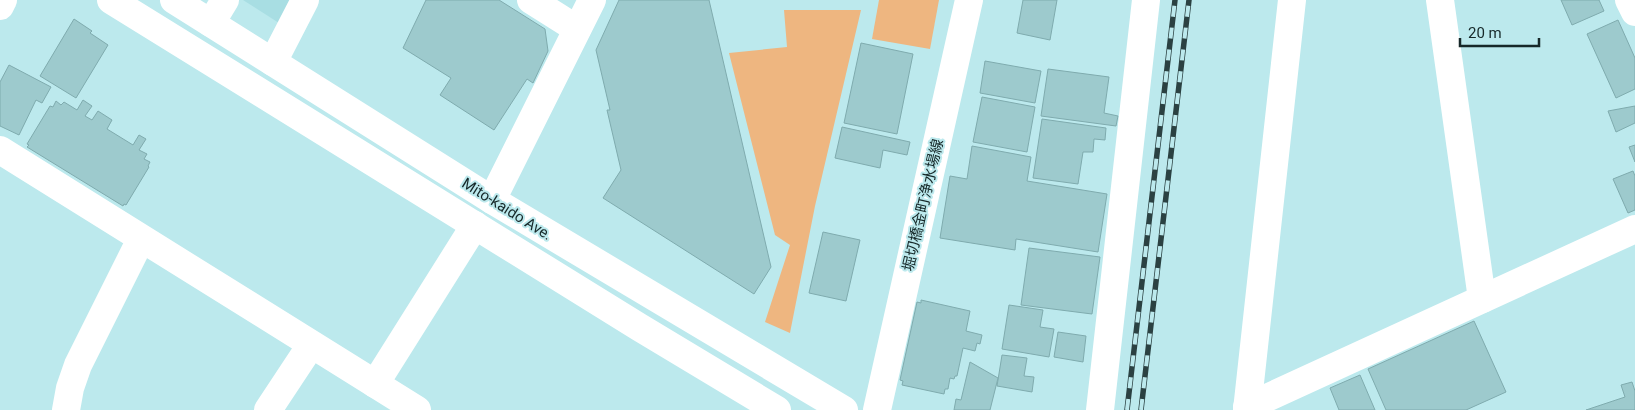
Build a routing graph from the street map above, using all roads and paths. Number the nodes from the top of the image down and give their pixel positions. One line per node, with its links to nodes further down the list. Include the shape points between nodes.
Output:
1 (3, 0): 13 (main road)
2 (111, 0): 20 (main road, Mito-kaido Ave.)
3 (174, 0): 15 (main road, Mito-kaido Ave.)
4 (225, 0): 15 (main road)
5 (304, 0): 17 (main road)
6 (531, 0): 16 (main road)
7 (592, 0): 16 (main road)
8 (969, 0): 32 (main road, 堀切橋金町浄水場線)
9 (1146, 0): 33 (main road)
10 (1292, 0): 26 (main road)
11 (1440, 0): 23 (main road)
12 (1629, 0): 14 (main road)
13 (0, 6)
14 (1635, 12)
15 (211, 23): 17 (main road, Mito-kaido Ave.)
16 (577, 29): 19 (main road)
17 (273, 62): 19 (main road, Mito-kaido Ave.)
18 (0, 150): 22 (main road)
19 (492, 200): 31 (main road, Mito-kaido Ave.)
20 (475, 225): 25 (main road); 30 (main road, Mito-kaido Ave.)
21 (1635, 229): 23 (main road)
22 (141, 239): 24 (main road); 27 (main road, via 78,365)
23 (1482, 299): 26 (main road)
24 (311, 345): 25 (main road); 28 (main road)
25 (375, 384): 29 (main road)
26 (1247, 409)
27 (66, 410)
28 (268, 410)
29 (417, 410)
30 (777, 410)
31 (844, 410)
32 (877, 410)
33 (1100, 410)

